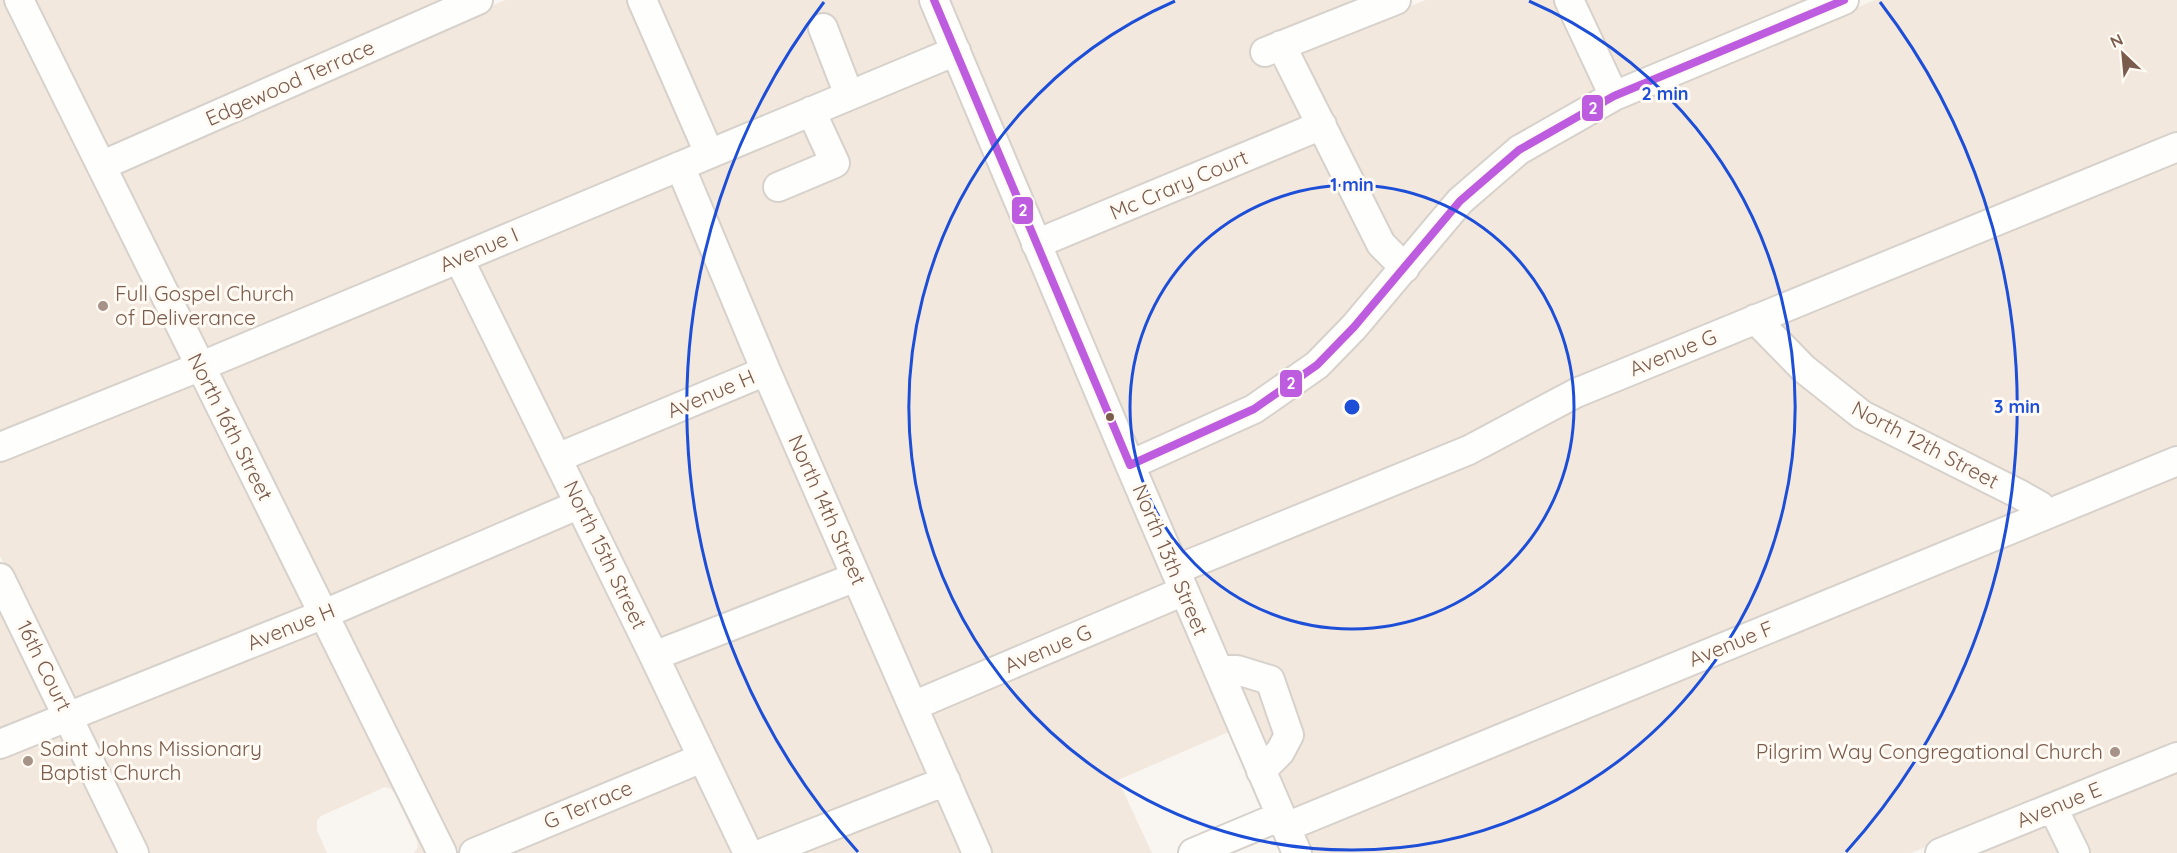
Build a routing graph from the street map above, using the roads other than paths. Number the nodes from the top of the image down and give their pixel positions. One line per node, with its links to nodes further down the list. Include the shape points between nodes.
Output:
1 (19, 0): 16 (street, North 16th Street)
2 (478, 0): 16 (street, Edgewood Terrace)
3 (642, 0): 15 (street)
4 (934, 0): 9 (street, North 13th Street)
5 (1396, 0): 13 (street, via 1273,48)
6 (1569, 0): 11 (street)
7 (1844, 0): 11 (street)
8 (823, 28): 10 (street)
9 (956, 51): 10 (street, Avenue I); 19 (street, North 13th Street)
10 (849, 95): 12 (street, Avenue I)
11 (1614, 96): 21 (street, via 1519,150 1460,201)
12 (811, 111): 15 (street, Avenue I); 18 (street, via 835,163)
13 (1322, 125): 19 (street, Mc Crary Court); 21 (street, via 1381,244)
14 (2177, 147): 22 (street, Avenue G)
15 (709, 153): 17 (street, Avenue I)
16 (103, 165): 23 (street, North 16th Street)
17 (680, 166): 20 (street, Avenue I); 24 (street, North 14th Street)
18 (778, 187)
19 (1036, 244): 28 (street, North 13th Street)
20 (459, 259): 23 (street, Avenue I); 26 (street, North 15th Street)
21 (1405, 268): 28 (street, via 1317,365 1254,409)
22 (1755, 319): 30 (street, North 12th Street, via 1804,369 1862,415 2040,506); 33 (street, Avenue G, via 1576,393 1468,450)
23 (199, 367): 25 (street, Avenue I); 34 (street, North 16th Street)
24 (766, 371): 26 (street, Avenue H); 31 (street, North 14th Street)
25 (0, 447)
26 (557, 458): 29 (street, North 15th Street)
27 (2177, 461): 30 (street, Avenue F)
28 (1130, 465): 33 (street, North 13th Street)
29 (580, 504): 34 (street, Avenue H); 35 (street, North 15th Street)
30 (2048, 514): 45 (street, Avenue F)
31 (856, 577): 35 (street); 37 (street, North 14th Street)
32 (0, 578): 38 (street, 16th Court)
33 (1179, 581): 36 (street, North 13th Street); 37 (street, Avenue G)
34 (324, 614): 38 (street, Avenue H); 47 (street, North 16th Street)
35 (654, 656): 41 (street, North 15th Street)
36 (1218, 670): 42 (street, North 13th Street); 42 (street, via 1237,670 1270,680 1289,735 1280,752)
37 (913, 706): 43 (street, North 14th Street)
38 (69, 717): 39 (street, Avenue H); 46 (street, 16th Court)
39 (0, 744)
40 (2177, 757): 44 (street, Avenue E)
41 (702, 758): 48 (street, G Terrace); 49 (street, North 15th Street)
42 (1261, 771): 45 (street, North 13th Street)
43 (946, 781): 50 (street); 51 (street, North 14th Street)
44 (2053, 808): 54 (street, Avenue E); 55 (street)
45 (1283, 822): 52 (street, Avenue F); 53 (street, North 13th Street)
46 (134, 853)
47 (442, 853)
48 (474, 853)
49 (748, 853)
50 (763, 853)
51 (977, 853)
52 (1193, 853)
53 (1297, 853)
54 (1940, 853)
55 (2075, 853)

